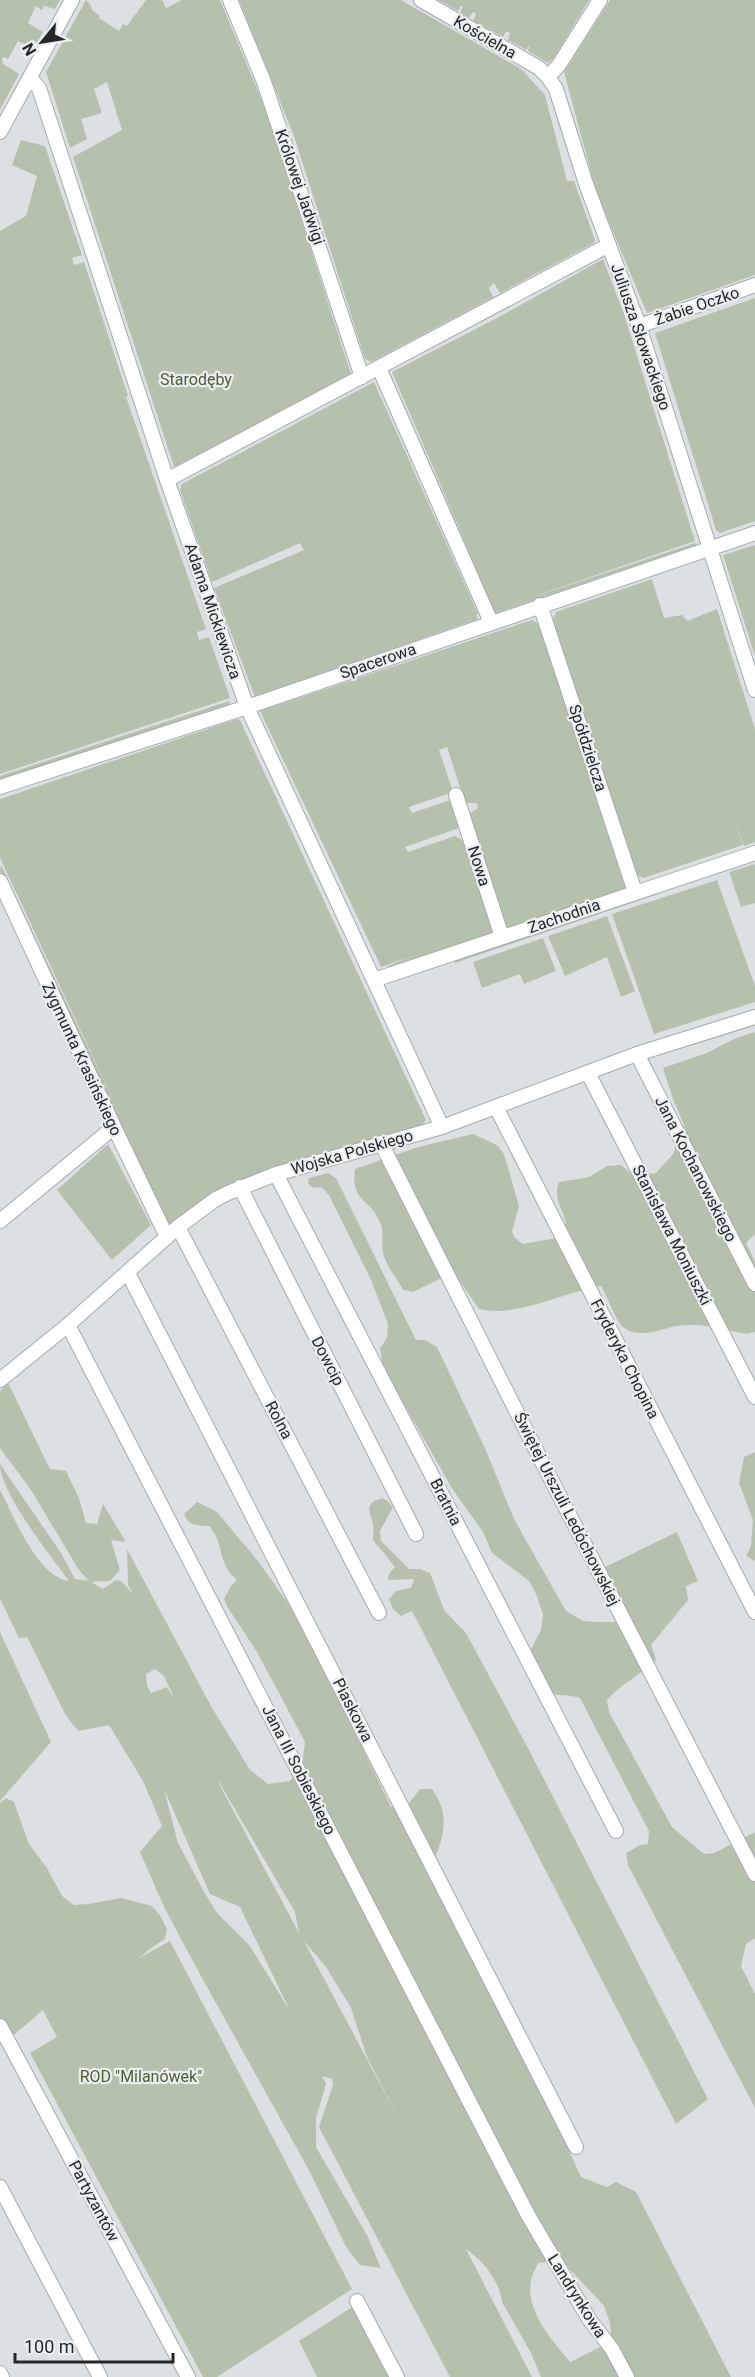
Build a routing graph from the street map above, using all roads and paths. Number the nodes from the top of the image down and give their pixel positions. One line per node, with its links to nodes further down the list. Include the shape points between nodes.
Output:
1 (72, 0): 6 (street)
2 (230, 0): 12 (street, Królowej Jadwigi, via 264,82)
3 (421, 0): 5 (street, Kościelna)
4 (600, 0): 5 (street)
5 (548, 76): 8 (street, Juliusza Słowackiego, via 561,101 585,184)
6 (30, 78): 7 (street); 13 (street, Adama Mickiewicza, via 39,88 50,120)
7 (0, 132)
8 (609, 245): 10 (street, Juliusza Słowackiego); 11 (street)
9 (755, 285): 10 (street, Żabie Oczko)
10 (639, 326): 15 (street, Juliusza Słowackiego)
11 (379, 369): 12 (street); 17 (street)
12 (362, 377): 13 (street)
13 (167, 480): 19 (street, Adama Mickiewicza)
14 (755, 533): 15 (street, Spacerowa)
15 (710, 548): 16 (street, Spacerowa); 18 (street, Juliusza Słowackiego)
16 (540, 605): 17 (street, Spacerowa); 24 (street, Spółdzielcza)
17 (491, 622): 19 (street, Spacerowa)
18 (755, 690)
19 (247, 707): 20 (street, Spacerowa); 26 (street, Adama Mickiewicza)
20 (0, 787)
21 (456, 795): 25 (street, Nowa)
22 (755, 853): 24 (street, Zachodnia)
23 (0, 880): 31 (street, Zygmunta Krasińskiego)
24 (635, 892): 25 (street, Zachodnia)
25 (502, 937): 26 (street, Zachodnia)
26 (374, 980): 32 (street, Adama Mickiewicza)
27 (755, 1017): 28 (street, Wojska Polskiego)
28 (637, 1054): 29 (street, Wojska Polskiego); 40 (street, Jana Kochanowskiego)
29 (588, 1073): 30 (street, Wojska Polskiego); 43 (street, Stanisława Moniuszki)
30 (496, 1107): 32 (street, Wojska Polskiego); 46 (street, Fryderyka Chopina)
31 (114, 1127): 36 (street); 38 (street, Zygmunta Krasińskiego)
32 (442, 1127): 33 (street, Wojska Polskiego)
33 (381, 1143): 34 (street, Wojska Polskiego); 48 (street, Świętej Urszuli Ledóchowskiej)
34 (276, 1174): 35 (street, Wojska Polskiego); 47 (street, Bratnia)
35 (240, 1187): 37 (street, Wojska Polskiego); 44 (street, Dowcip)
36 (0, 1221)
37 (178, 1227): 38 (street, Wojska Polskiego); 45 (street, Rolna)
38 (167, 1237): 39 (street, Wojska Polskiego)
39 (128, 1273): 41 (street, Wojska Polskiego); 50 (street, Piaskowa)
40 (755, 1284)
41 (68, 1325): 42 (street, Wojska Polskiego); 52 (street, Jana III Sobieskiego)
42 (0, 1380)
43 (755, 1397)
44 (416, 1533)
45 (380, 1612)
46 (755, 1612)
47 (616, 1831)
48 (755, 1874)
49 (0, 2026): 57 (street, Partyzantów)
50 (576, 2146)
51 (0, 2187): 56 (street)
52 (528, 2215): 59 (street, Landrynkowa)
53 (357, 2301): 58 (street)
54 (0, 2373): 55 (street)
55 (2, 2377)
56 (100, 2377)
57 (188, 2377)
58 (397, 2377)
59 (627, 2377)

